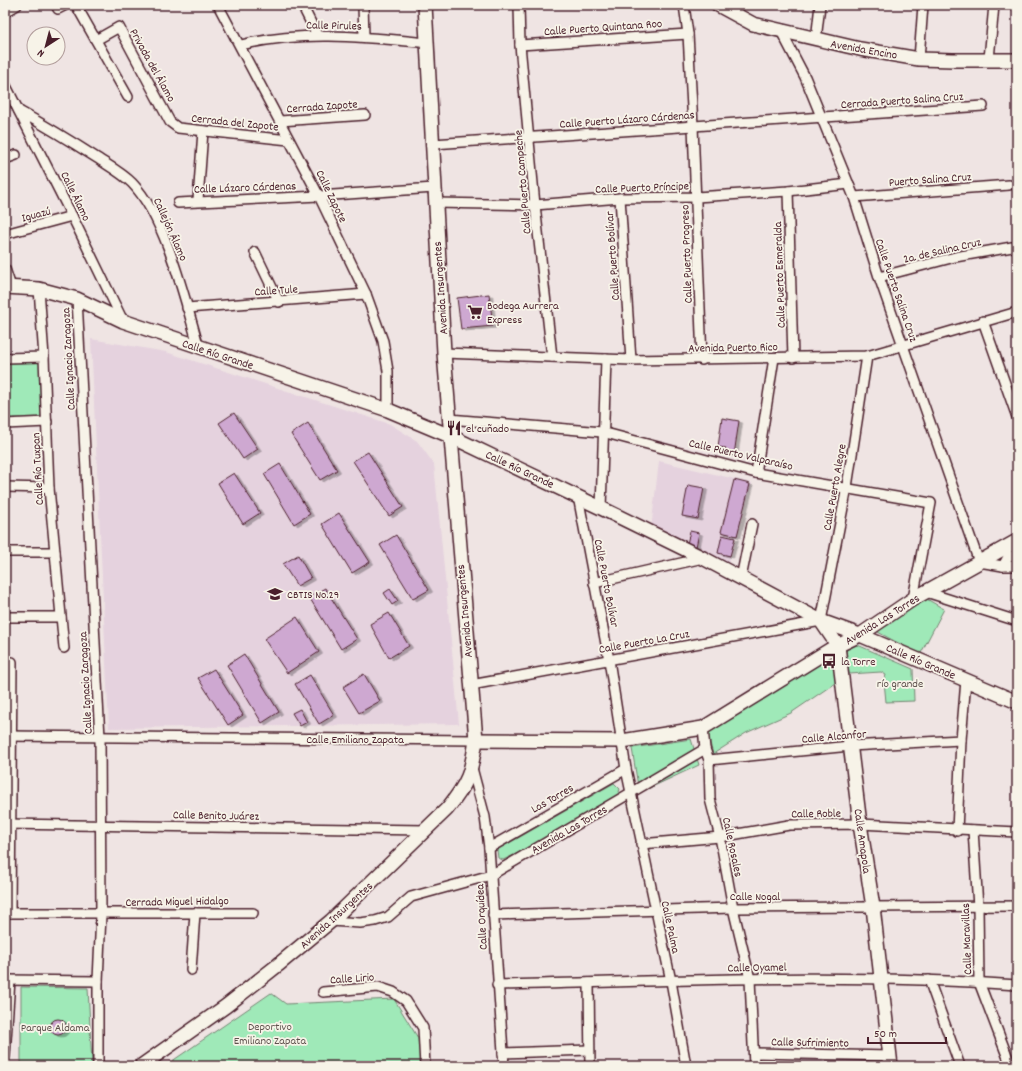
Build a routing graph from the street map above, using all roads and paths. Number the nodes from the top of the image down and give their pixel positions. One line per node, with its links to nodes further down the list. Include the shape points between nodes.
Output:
1 (18, 5): 15 (street)
2 (56, 5): 3 (street, via 58,9)
3 (66, 5)
4 (76, 5): 20 (street)
5 (218, 5): 23 (street, Calle Zapote)
6 (302, 5): 18 (street)
7 (363, 5): 19 (street)
8 (425, 5): 22 (main road, Avenida Insurgentes)
9 (519, 5): 24 (street, Calle Puerto Campeche)
10 (684, 5): 17 (street, Calle Puerto Progreso)
11 (718, 5): 16 (main road, Avenida Encino, via 753,24)
12 (820, 5): 21 (street)
13 (923, 5): 26 (street)
14 (994, 5): 25 (street)
15 (5, 12)
16 (780, 31): 21 (main road, Avenida Encino); 33 (street, Calle Puerto Salina Cruz, via 805,77)
17 (688, 34): 24 (street, Calle Puerto Quintana Roo); 35 (street, Calle Puerto Progreso)
18 (317, 35): 19 (street, Calle Pirules); 23 (street, Calle Pirules, via 269,38)
19 (364, 37): 22 (street, Calle Pirules)
20 (96, 40): 29 (street); 36 (street, Privada del Álamo, via 119,27 170,122)
21 (816, 40): 26 (main road, Avenida Encino)
22 (428, 44): 40 (main road, Avenida Insurgentes)
23 (241, 45): 34 (street, Calle Zapote)
24 (520, 45): 38 (street, Calle Puerto Campeche)
25 (989, 58): 26 (main road, Avenida Encino); 27 (main road, Avenida Encino)
26 (919, 59)
27 (1017, 60)
28 (5, 84): 31 (street, Calle Álamo)
29 (128, 97)
30 (983, 106): 33 (street, Cerrada Puerto Salina Cruz)
31 (20, 111): 55 (street, Calle Álamo); 66 (street, Callejón Álamo, via 70,141 131,183 144,199 156,221 178,275)
32 (365, 115): 34 (street, Cerrada Zapote)
33 (822, 118): 35 (street, Calle Puerto Lázaro Cárdenas); 43 (street, Calle Puerto Salina Cruz)
34 (280, 121): 39 (street, Calle Zapote)
35 (693, 126): 38 (street, Calle Puerto Lázaro Cárdenas); 48 (street, Calle Puerto Progreso)
36 (178, 128): 37 (street, Cerrada del Zapote)
37 (203, 131): 39 (street, Cerrada del Zapote); 51 (street)
38 (530, 137): 40 (street, Calle Puerto Lázaro Cárdenas); 54 (street, Calle Puerto Campeche)
39 (290, 140): 47 (street, Calle Zapote)
40 (433, 144): 45 (main road, Avenida Insurgentes)
41 (16, 155): 42 (street)
42 (5, 159)
43 (849, 184): 46 (street, Calle Puerto Príncipe); 49 (street, Calle Puerto Salina Cruz)
44 (1009, 185): 49 (street, Puerto Salina Cruz)
45 (434, 188): 47 (street, Calle Lázaro Cárdenas); 53 (main road, Avenida Insurgentes)
46 (788, 191): 48 (street, Calle Puerto Príncipe); 78 (street, Calle Puerto Esmeralda)
47 (319, 196): 51 (street, Calle Lázaro Cárdenas); 63 (street, Calle Zapote)
48 (696, 197): 50 (street, Calle Puerto Príncipe); 81 (street, Calle Puerto Progreso)
49 (854, 197): 60 (street, Calle Puerto Salina Cruz)
50 (620, 198): 54 (street, Calle Puerto Príncipe); 80 (street, Calle Puerto Bolívar)
51 (198, 200): 52 (street, Calle Lázaro Cárdenas)
52 (178, 202)
53 (435, 203): 54 (street, Calle Puerto Príncipe); 72 (main road, Avenida Insurgentes)
54 (535, 205): 75 (street, Calle Puerto Campeche)
55 (72, 216): 56 (street, Iguazú); 68 (street, Calle Álamo)
56 (5, 234)
57 (1012, 247): 60 (street, 2a. de Salina Cruz, via 955,257)
58 (255, 252): 65 (street)
59 (5, 269): 61 (street)
60 (879, 278): 70 (street, Calle Puerto Salina Cruz)
61 (8, 287): 62 (main road, Calle Río Grande)
62 (39, 290): 64 (main road, Calle Río Grande); 74 (street, Calle Río Tuxpan)
63 (366, 294): 65 (street, Calle Tule); 82 (street, Calle Zapote, via 383,342 388,371)
64 (77, 299): 68 (main road, Calle Río Grande); 122 (street, Calle Ignacio Zaragoza)
65 (280, 302): 66 (street, Calle Tule)
66 (187, 308): 71 (street, Callejón Álamo)
67 (1017, 312): 69 (street, Avenida Puerto Rico)
68 (123, 321): 71 (main road, Calle Río Grande)
69 (983, 321): 70 (street, Avenida Puerto Rico); 83 (street)
70 (903, 346): 73 (street, Avenida Puerto Rico); 101 (street, Calle Puerto Salina Cruz)
71 (199, 348): 82 (main road, Calle Río Grande)
72 (444, 353): 75 (street, Avenida Puerto Rico); 84 (main road, Avenida Insurgentes)
73 (867, 356): 78 (street, Avenida Puerto Rico); 91 (street, Calle Puerto Alegre)
74 (44, 357): 76 (street); 85 (street, Calle Río Tuxpan)
75 (552, 357): 79 (street, Avenida Puerto Rico)
76 (5, 358)
77 (774, 358): 78 (street, Avenida Puerto Rico); 81 (street, Avenida Puerto Rico); 89 (street)
78 (793, 358)
79 (606, 359): 80 (street, Avenida Puerto Rico); 87 (street)
80 (631, 360): 81 (street, Avenida Puerto Rico)
81 (702, 360)
82 (388, 410): 88 (main road, Calle Río Grande)
83 (1017, 417)
84 (449, 419): 87 (street, Calle Puerto Valparaíso); 88 (main road, Avenida Insurgentes)
85 (47, 422): 86 (street); 92 (street, Calle Río Tuxpan)
86 (5, 424)
87 (602, 432): 89 (street, Calle Puerto Valparaíso); 94 (street)
88 (450, 436): 93 (main road, Calle Río Grande); 118 (main road, Avenida Insurgentes)
89 (756, 472): 91 (street, Calle Puerto Valparaíso)
90 (5, 487): 92 (street)
91 (847, 487): 107 (street, Calle Puerto Valparaíso, via 931,502); 110 (street, Calle Puerto Alegre)
92 (48, 488): 98 (street, Calle Río Tuxpan)
93 (578, 496): 94 (main road, Calle Río Grande); 105 (street, Calle Puerto Bolívar)
94 (601, 508): 100 (main road, Calle Río Grande)
95 (752, 524): 104 (street)
96 (1017, 542): 101 (main road, Avenida Las Torres)
97 (5, 552): 98 (street)
98 (55, 552): 109 (street, Calle Río Tuxpan)
99 (1017, 555): 102 (street, via 1008,557)
100 (703, 558): 104 (main road, Calle Río Grande); 105 (street)
101 (979, 562): 102 (street); 106 (main road, Avenida Las Torres)
102 (1002, 566): 103 (street)
103 (1017, 566)
104 (741, 578): 110 (main road, Calle Río Grande)
105 (594, 583): 115 (street, Calle Puerto Bolívar)
106 (926, 592): 107 (main road, Avenida Las Torres); 111 (street)
107 (913, 599): 112 (main road, Avenida Las Torres)
108 (5, 617): 109 (street)
109 (61, 617): 114 (street, Calle Río Tuxpan)
110 (821, 621): 112 (main road, Calle Río Grande); 113 (main road, Calle Amapola); 115 (street, Calle Puerto La Cruz)
111 (1017, 621)
112 (860, 635): 113 (main road, Avenida Las Torres); 117 (main road, Calle Río Grande)
113 (838, 646): 120 (main road, Avenida Las Torres); 126 (main road, Calle Amapola)
114 (64, 648)
115 (609, 660): 118 (street, Calle Puerto La Cruz); 125 (street, Calle Puerto Bolívar)
116 (12, 662): 121 (street)
117 (966, 680): 119 (main road, Calle Río Grande); 124 (street)
118 (471, 685): 123 (main road, Avenida Insurgentes)
119 (1017, 702)
120 (703, 728): 125 (main road, Calle Emiliano Zapata); 127 (street, Calle Rosales)
121 (8, 736): 122 (street, Calle Emiliano Zapata); 132 (street)
122 (100, 738): 123 (street, Calle Emiliano Zapata); 134 (street, Calle Ignacio Zaragoza)
123 (476, 740): 125 (main road, Calle Emiliano Zapata); 129 (main road, Avenida Insurgentes)
124 (961, 740): 126 (street, Calle Alcanfor); 137 (street)
125 (622, 741): 130 (street, Calle Puerto Bolívar)
126 (850, 746): 128 (street, Calle Alcanfor); 133 (main road, Calle Amapola)
127 (706, 749): 128 (street, Calle Rosales); 131 (street, Avenida Las Torres)
128 (709, 760): 139 (street, Calle Rosales, via 710,799)
129 (472, 768): 135 (main road, Avenida Insurgentes, via 463,789); 141 (street, Calle Orquídea, via 485,817)
130 (626, 769): 131 (street, Calle Puerto Bolívar); 141 (street, Las Torres)
131 (631, 793): 140 (street, Calle Palma); 142 (street, Avenida Las Torres)
132 (8, 824): 134 (street, Calle Benito Juárez); 148 (street)
133 (860, 824): 137 (street, Calle Roble); 139 (street, Calle Roble, via 789,825); 144 (main road, Calle Amapola)
134 (101, 826): 135 (street, Calle Benito Juárez); 151 (street, Calle Ignacio Zaragoza)
135 (426, 830): 153 (main road, Avenida Insurgentes)
136 (973, 830): 137 (street, Calle Roble); 138 (street, Calle Roble); 145 (street, Calle Maravillas)
137 (957, 831)
138 (1017, 832)
139 (720, 837): 140 (street, Calle Roble); 146 (street, Calle Rosales)
140 (641, 844): 147 (street, Calle Palma)
141 (489, 848): 142 (street, Calle Orquídea)
142 (491, 875): 152 (street, Calle Orquídea); 153 (street, Avenida Las Torres, via 411,898 388,917 360,923)
143 (1017, 906): 145 (street, Calle Nogal)
144 (873, 907): 145 (street, Calle Nogal); 146 (street, Calle Nogal); 155 (main road, Calle Amapola)
145 (978, 907): 161 (street, Calle Maravillas)
146 (733, 908): 147 (street, Calle Nogal); 156 (street, Calle Rosales)
147 (655, 909): 152 (street, Calle Nogal); 160 (street, Calle Palma)
148 (7, 913): 151 (street, Cerrada Miguel Hidalgo)
149 (195, 913): 150 (street, Cerrada Miguel Hidalgo); 151 (street, Cerrada Miguel Hidalgo); 154 (street)
150 (253, 913)
151 (101, 914): 159 (street, Calle Ignacio Zaragoza)
152 (493, 914): 163 (street, Calle Orquídea)
153 (331, 921): 171 (main road, Avenida Insurgentes, via 226,1006)
154 (191, 970)
155 (880, 978): 156 (street, Calle Oyamel); 158 (street, Calle Oyamel); 170 (main road, Calle Amapola)
156 (750, 979): 160 (street, Calle Oyamel); 168 (street, Calle Rosales)
157 (7, 980): 159 (street); 169 (street)
158 (929, 980): 161 (street, Calle Oyamel); 178 (street)
159 (98, 981): 172 (street, Calle Ignacio Zaragoza)
160 (671, 981): 162 (street, Calle Oyamel); 176 (street, Calle Palma)
161 (979, 982): 164 (street, Calle Oyamel); 179 (street, Calle Maravillas)
162 (589, 983): 163 (street, Calle Oyamel); 166 (street)
163 (497, 985): 167 (street, Calle Orquídea)
164 (1017, 985)
165 (323, 992): 173 (street, Calle Lirio, via 378,987 393,992 406,1002 423,1028)
166 (589, 1050): 167 (street); 175 (street)
167 (503, 1053): 174 (street, Calle Orquídea)
168 (754, 1053): 170 (street, Calle Sufrimiento); 177 (street, Calle Rosales)
169 (5, 1056)
170 (890, 1061)
171 (144, 1065)
172 (98, 1066)
173 (425, 1066)
174 (504, 1066)
175 (590, 1066)
176 (686, 1066)
177 (754, 1066)
178 (960, 1066)
179 (1011, 1066)

